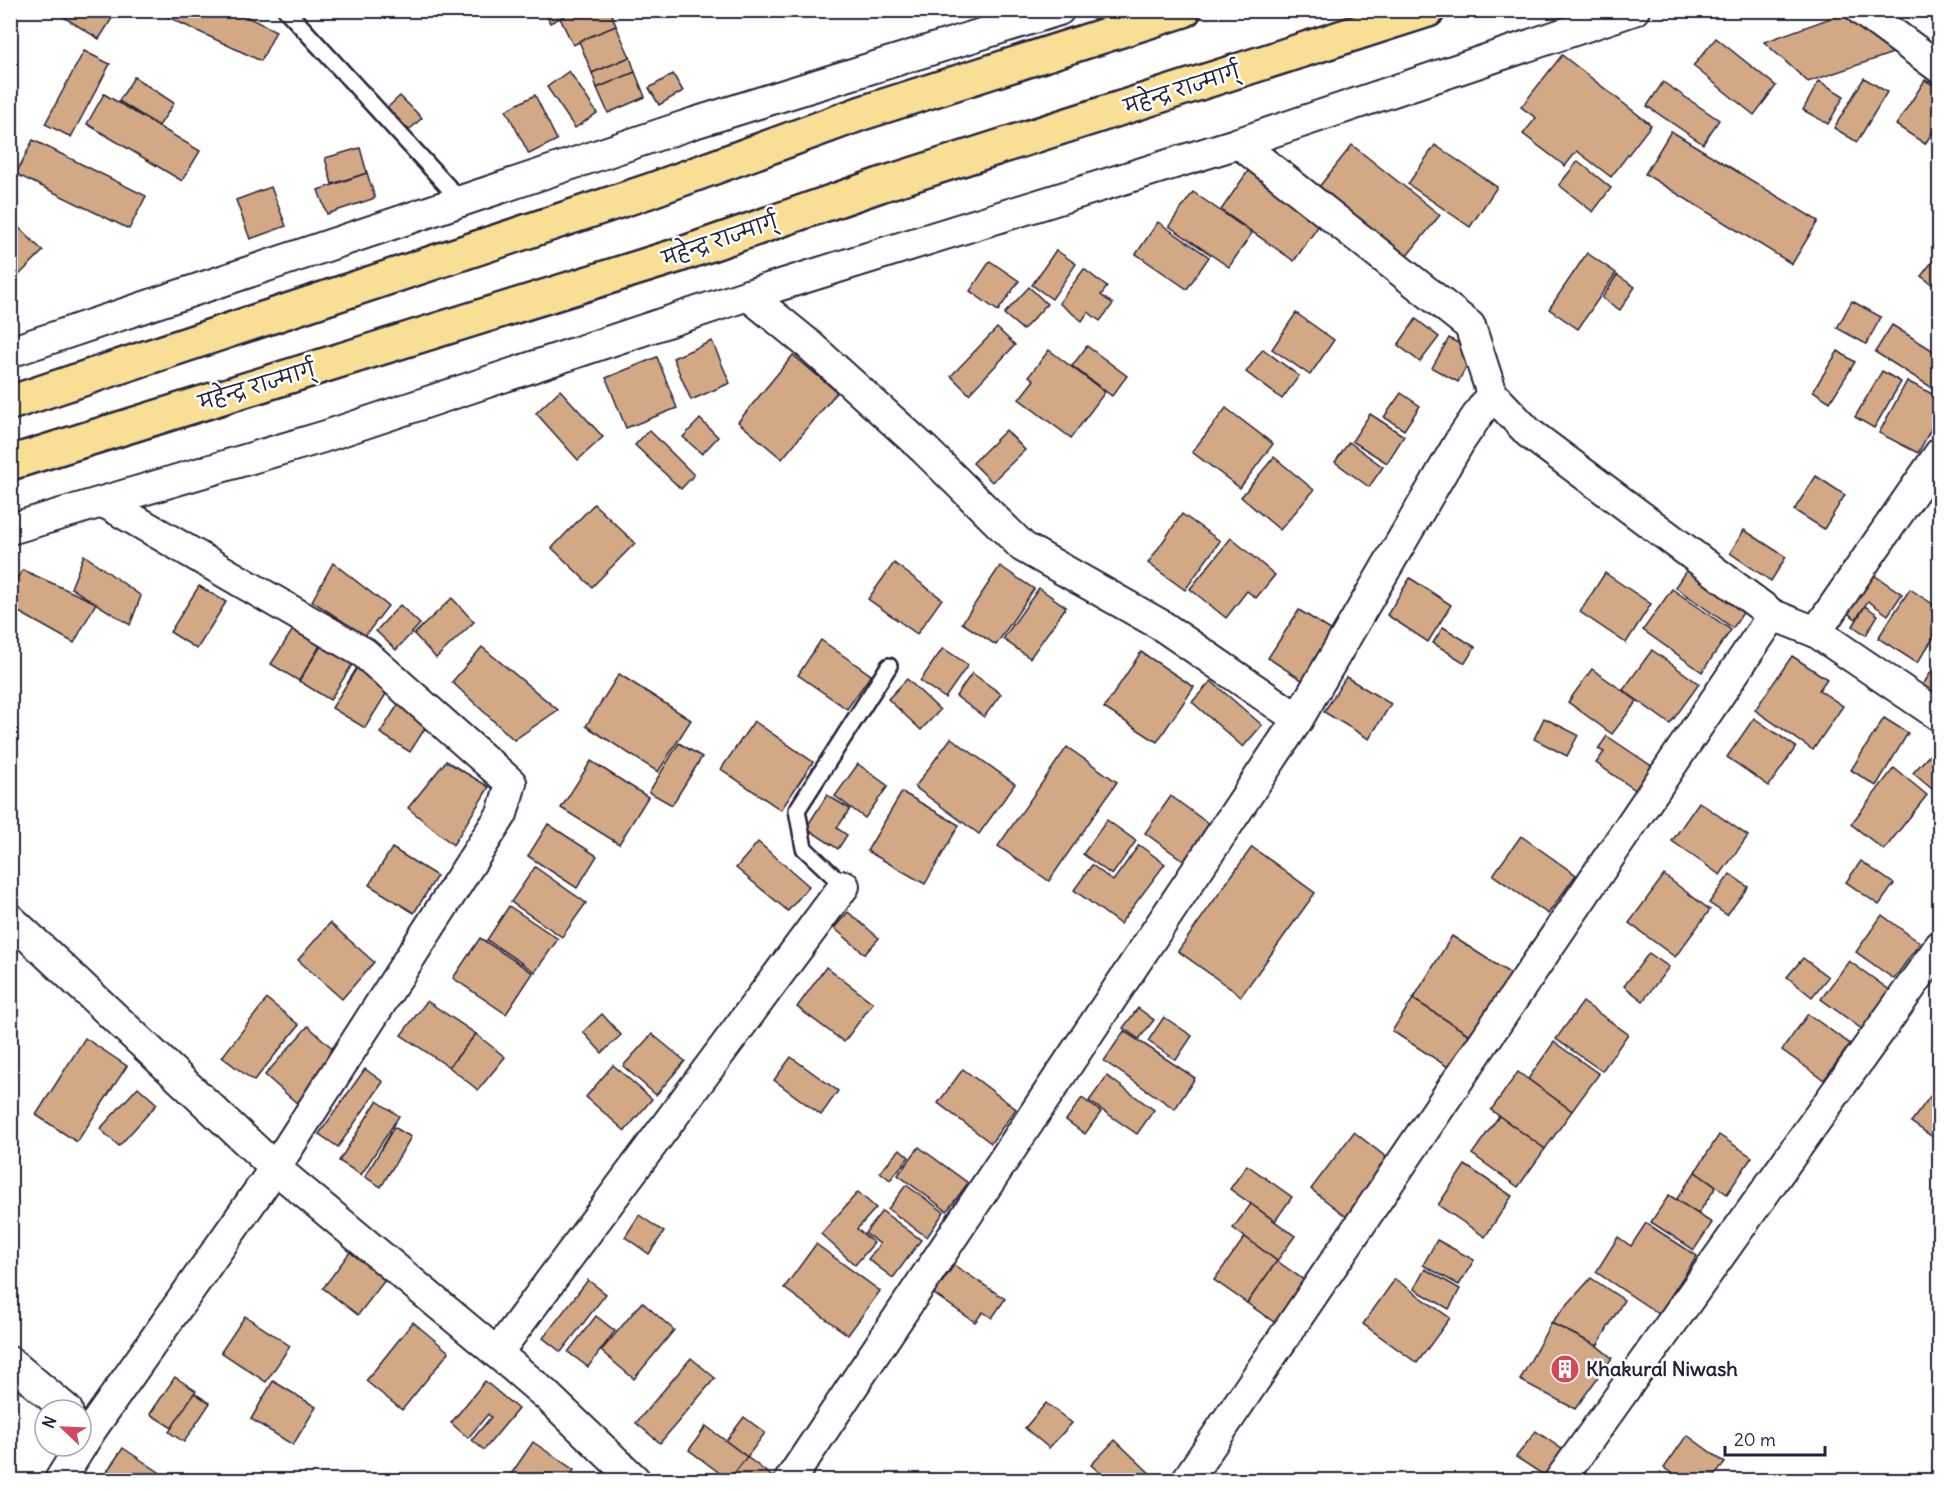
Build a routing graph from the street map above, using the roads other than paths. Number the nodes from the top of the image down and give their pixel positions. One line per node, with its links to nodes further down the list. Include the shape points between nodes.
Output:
1 (286, 10): 9 (lane)
2 (1059, 10): 9 (street, via 694,123)
3 (1184, 10): 13 (highway, via 862,113 649,191)
4 (1428, 10): 15 (highway, महेन्द्र राज्मार्ग्, via 880,185 679,255)
5 (1634, 10): 8 (street)
6 (1861, 10): 7 (street)
7 (1940, 68)
8 (1239, 143): 10 (street); 12 (street, via 1470,326)
9 (461, 201): 11 (street)
10 (748, 295): 16 (street, via 323,437); 22 (street, via 925,450 1023,548 1161,624)
11 (10, 352)
12 (1492, 394): 18 (street, via 1529,432); 22 (street, via 1460,441)
13 (10, 403)
14 (1940, 453): 19 (street)
15 (10, 463)
16 (104, 502): 17 (street); 26 (street, via 364,653 511,783 502,814)
17 (10, 529)
18 (1773, 615): 19 (street); 35 (street)
19 (1816, 632): 21 (street)
20 (889, 666): 23 (lane, via 797,810 804,848)
21 (1940, 716)
22 (1298, 719): 34 (street)
23 (844, 886): 27 (street)
24 (10, 919): 26 (street)
25 (1940, 946): 36 (street)
26 (275, 1168): 27 (street); 30 (street)
27 (497, 1353): 33 (street)
28 (10, 1362): 29 (street)
29 (53, 1398)
30 (93, 1422)
31 (72, 1458): 32 (street)
32 (60, 1480)
33 (635, 1480)
34 (790, 1480)
35 (1187, 1480)
36 (1560, 1480)

